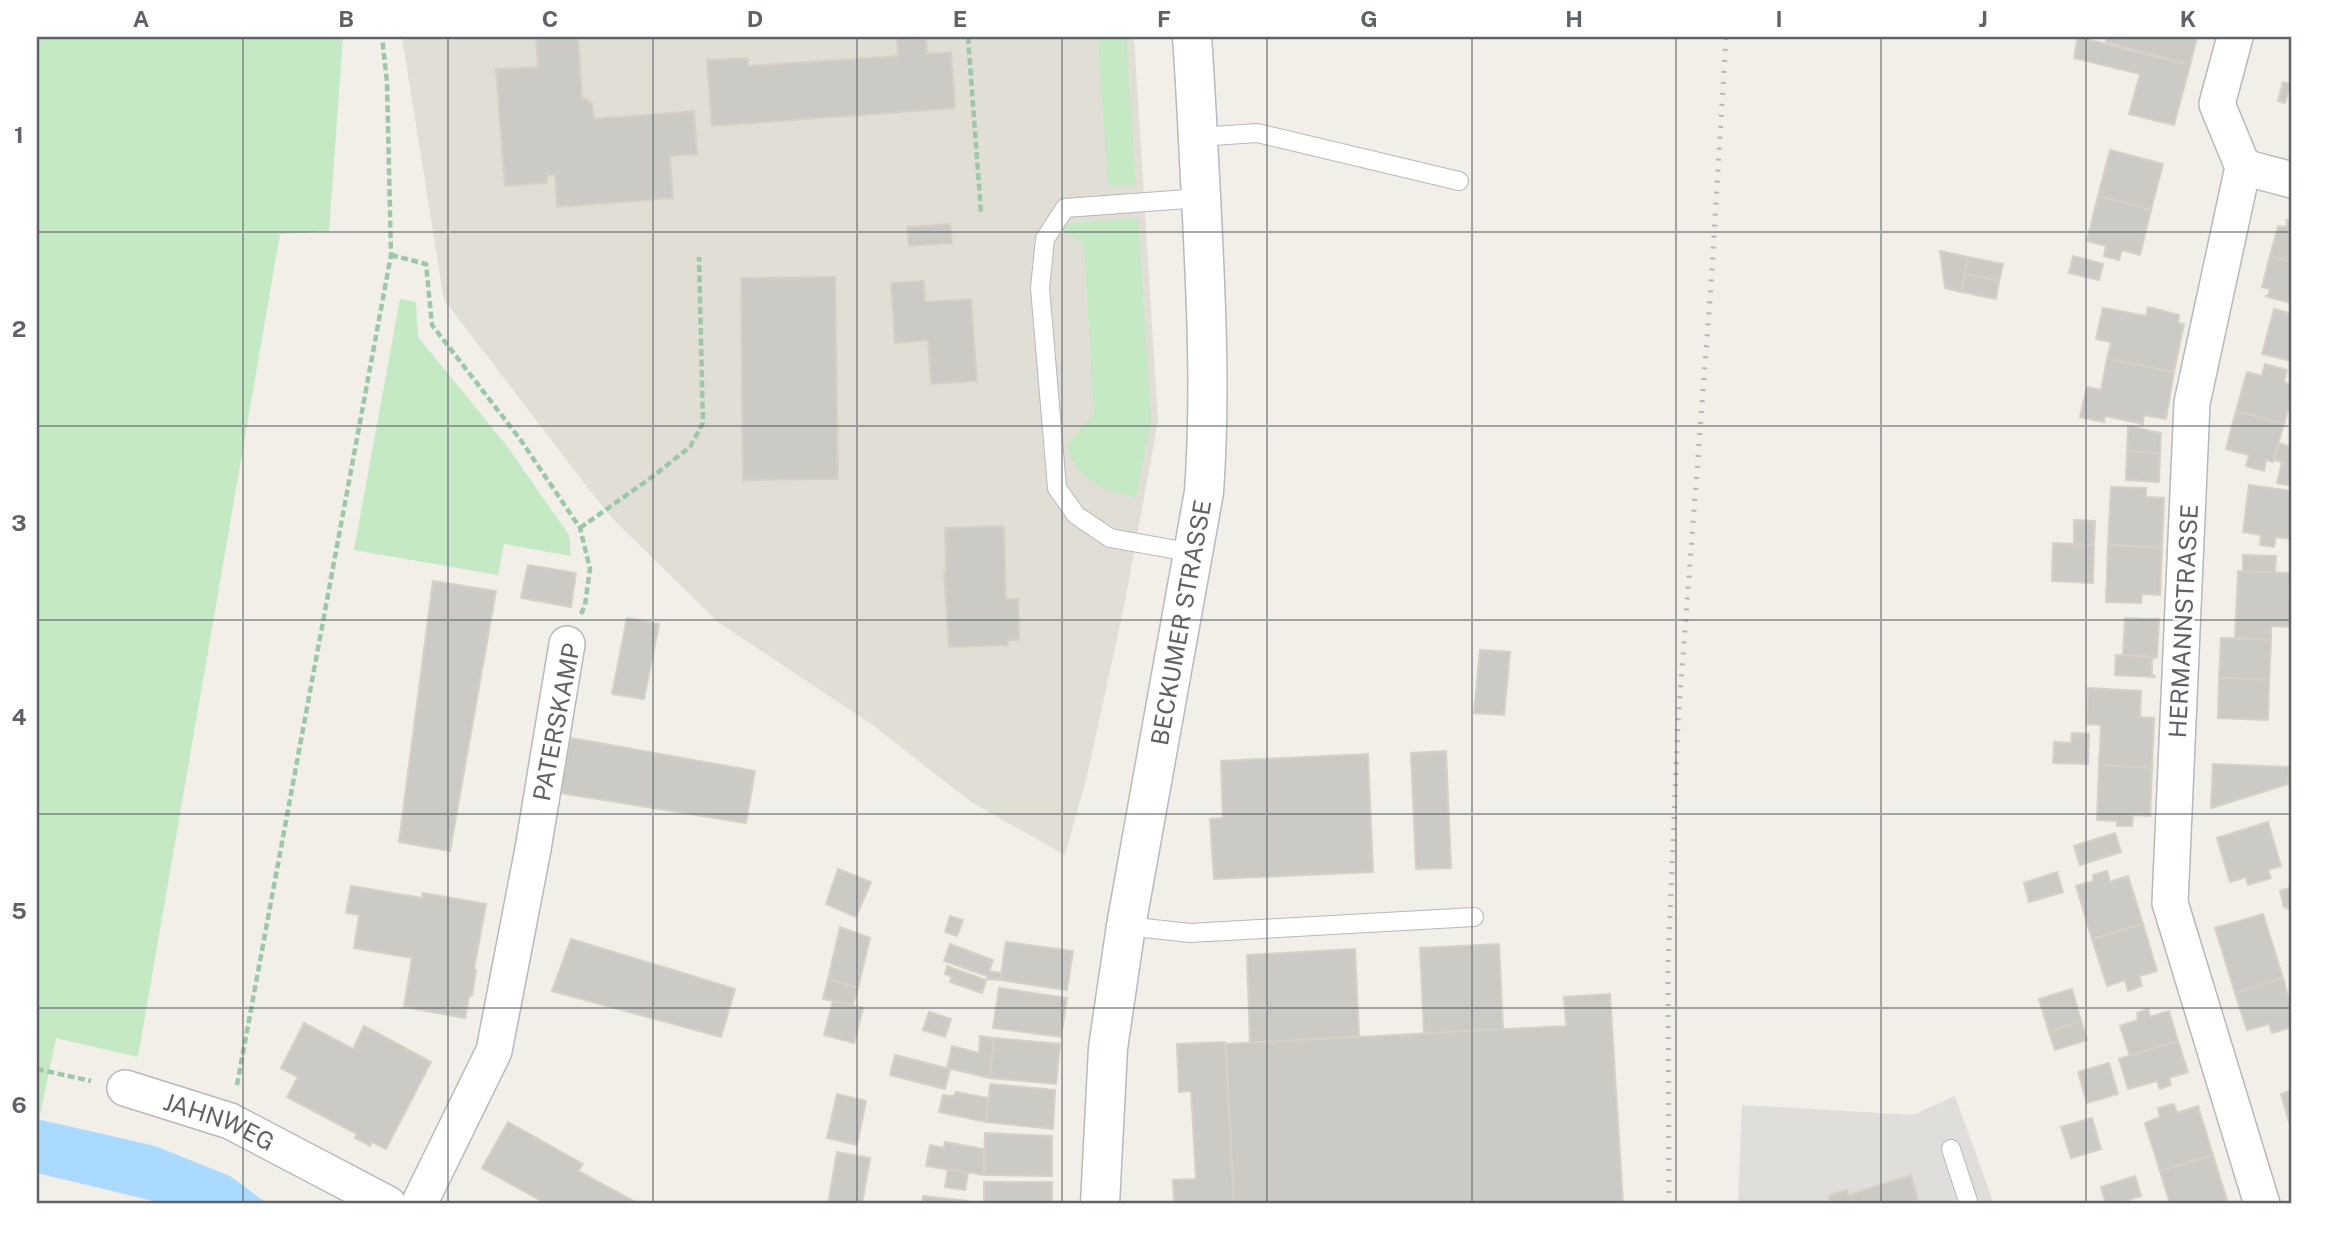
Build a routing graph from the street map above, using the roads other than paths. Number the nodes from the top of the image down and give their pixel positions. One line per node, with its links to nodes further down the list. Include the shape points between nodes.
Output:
1 (1192, 37): 3 (main road, BECKUMER STRASSE)
2 (2235, 37): 4 (street, via 2217,104)
3 (1198, 137): 6 (lane, via 1257,133); 7 (main road, BECKUMER STRASSE)
4 (2244, 167): 5 (street); 18 (street, HERMANNSTRASSE, via 2192,403 2171,902)
5 (2292, 180)
6 (1459, 181)
7 (1201, 198): 8 (main road, BECKUMER STRASSE, via 1208,438); 8 (lane, via 1065,208 1045,239 1040,288 1057,488 1076,515 1110,538)
8 (1194, 553): 11 (main road, BECKUMER STRASSE)
9 (567, 644): 15 (street, PATERSKAMP, via 494,1051)
10 (1474, 917): 11 (lane, via 1190,933)
11 (1126, 926): 16 (main road, BECKUMER STRASSE, via 1108,1048)
12 (125, 1088): 14 (street, JAHNWEG, via 230,1121)
13 (1951, 1149): 17 (lane)
14 (388, 1204)
15 (419, 1204)
16 (1100, 1204)
17 (1969, 1204)
18 (2262, 1204)

